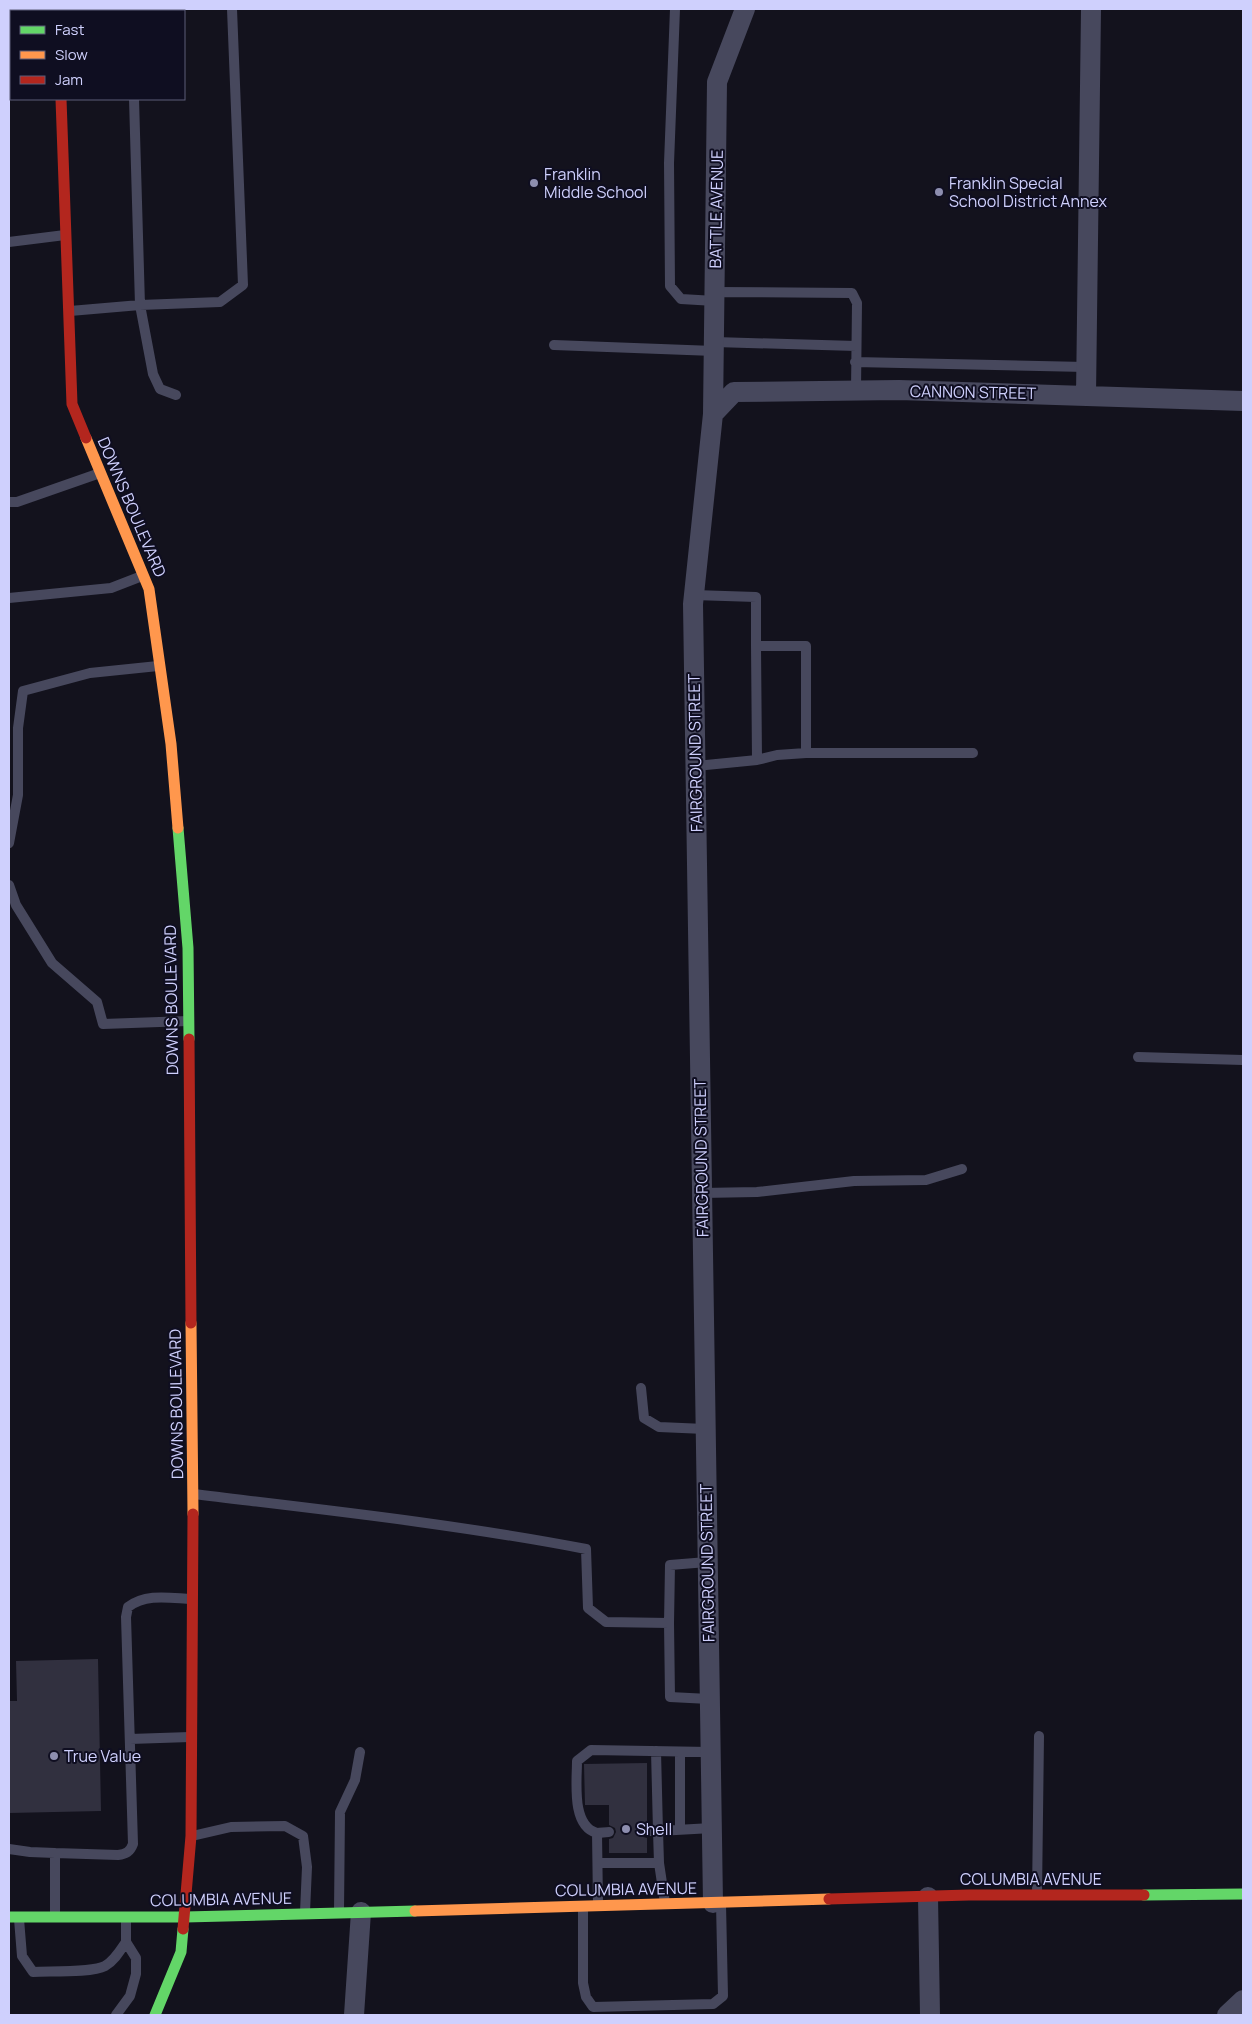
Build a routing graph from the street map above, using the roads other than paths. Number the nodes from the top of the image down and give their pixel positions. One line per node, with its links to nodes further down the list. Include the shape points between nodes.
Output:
1 (232, 9): 10 (lane, via 243,285 220,302)
2 (674, 9): 9 (lane, via 669,163 670,286 681,299)
3 (745, 9): 9 (street, BATTLE AVENUE, via 717,82)
4 (1091, 9): 16 (street)
5 (61, 100): 7 (street, DOWNS BOULEVARD)
6 (134, 100): 10 (lane)
7 (66, 235): 8 (lane); 11 (street, DOWNS BOULEVARD)
8 (9, 242)
9 (715, 296): 13 (lane, via 852,293 857,303); 14 (street, BATTLE AVENUE)
10 (140, 305): 11 (lane); 18 (lane, via 152,374 160,389)
11 (69, 311): 22 (street, DOWNS BOULEVARD, via 72,404)
12 (554, 345): 14 (lane)
13 (856, 346): 14 (lane); 15 (lane)
14 (714, 347): 21 (street, BATTLE AVENUE)
15 (855, 362): 16 (lane); 17 (lane)
16 (1086, 367): 19 (street)
17 (856, 390): 19 (street, CANNON STREET); 21 (street, CANNON STREET, via 734,392)
18 (176, 395)
19 (1086, 395): 20 (street, CANNON STREET)
20 (1243, 401)
21 (713, 414): 25 (street, FAIRGROUND STREET)
22 (100, 473): 23 (lane); 24 (street, DOWNS BOULEVARD)
23 (9, 502)
24 (143, 575): 26 (lane, via 111,588); 28 (street, DOWNS BOULEVARD, via 149,589)
25 (694, 595): 27 (lane, via 756,597); 32 (street, FAIRGROUND STREET)
26 (9, 598)
27 (756, 646): 29 (lane, via 806,646); 31 (lane)
28 (160, 666): 33 (lane, via 90,673 23,691 18,728 18,794); 35 (street, DOWNS BOULEVARD, via 187,938)
29 (806, 753): 30 (lane); 31 (lane)
30 (973, 753)
31 (757, 760): 32 (lane)
32 (696, 766): 39 (street, FAIRGROUND STREET)
33 (9, 843)
34 (9, 885): 35 (lane, via 16,905 52,963 97,1002 103,1024)
35 (188, 1021): 42 (street, DOWNS BOULEVARD)
36 (1138, 1057): 37 (lane)
37 (1243, 1060)
38 (962, 1169): 39 (lane, via 926,1180 854,1181 756,1192)
39 (702, 1193): 41 (street, FAIRGROUND STREET)
40 (640, 1388): 41 (lane, via 644,1418 659,1427)
41 (705, 1429): 43 (street, FAIRGROUND STREET)
42 (193, 1494): 44 (street, DOWNS BOULEVARD); 45 (lane, via 371,1516 586,1549 588,1608 606,1622)
43 (707, 1562): 45 (lane, via 670,1565); 46 (street, FAIRGROUND STREET)
44 (193, 1599): 48 (street, DOWNS BOULEVARD); 49 (lane, via 154,1597 137,1600 128,1607)
45 (669, 1623): 46 (lane, via 670,1698)
46 (709, 1700): 53 (street, FAIRGROUND STREET)
47 (1039, 1736): 65 (lane)
48 (193, 1737): 49 (lane); 59 (street, DOWNS BOULEVARD)
49 (130, 1740): 61 (lane, via 131,1850 118,1855)
50 (656, 1751): 52 (lane); 56 (lane); 57 (lane, via 591,1750 577,1761 577,1809 584,1824)
51 (360, 1752): 71 (lane, via 355,1780 340,1812)
52 (680, 1752): 53 (lane); 55 (lane)
53 (710, 1752): 54 (street, FAIRGROUND STREET)
54 (712, 1828): 55 (lane); 67 (street, FAIRGROUND STREET)
55 (680, 1830): 56 (lane)
56 (653, 1831): 63 (lane)
57 (596, 1832): 58 (lane); 62 (lane)
58 (609, 1832)
59 (191, 1836): 73 (lane, via 231,1827 285,1826 302,1836 307,1867); 76 (street, DOWNS BOULEVARD)
60 (9, 1848): 61 (lane)
61 (55, 1853): 75 (lane)
62 (598, 1863): 63 (lane); 69 (lane)
63 (659, 1863): 68 (lane)
64 (1243, 1894): 65 (street, COLUMBIA AVENUE)
65 (1037, 1896): 66 (street, COLUMBIA AVENUE)
66 (928, 1897): 67 (street, COLUMBIA AVENUE); 83 (street)
67 (717, 1903): 68 (street, COLUMBIA AVENUE); 70 (lane, via 723,1996 713,2004 592,2007 583,1983)
68 (665, 1905): 69 (street, COLUMBIA AVENUE)
69 (598, 1906): 70 (street, COLUMBIA AVENUE)
70 (583, 1907): 72 (street, COLUMBIA AVENUE)
71 (338, 1912): 72 (street, COLUMBIA AVENUE); 73 (street, COLUMBIA AVENUE)
72 (361, 1912): 82 (street)
73 (305, 1914): 76 (street, COLUMBIA AVENUE)
74 (14, 1917): 75 (street, COLUMBIA AVENUE); 78 (lane, via 22,1956 33,1972 105,1966)
75 (55, 1917): 77 (street, COLUMBIA AVENUE)
76 (185, 1917): 77 (street, COLUMBIA AVENUE); 81 (street, DOWNS BOULEVARD, via 181,1952)
77 (126, 1918): 78 (lane)
78 (126, 1942): 80 (lane, via 136,1958 136,1974 130,1996)
79 (1243, 2000): 84 (street)
80 (116, 2015)
81 (155, 2015)
82 (354, 2015)
83 (930, 2015)
84 (1227, 2015)

